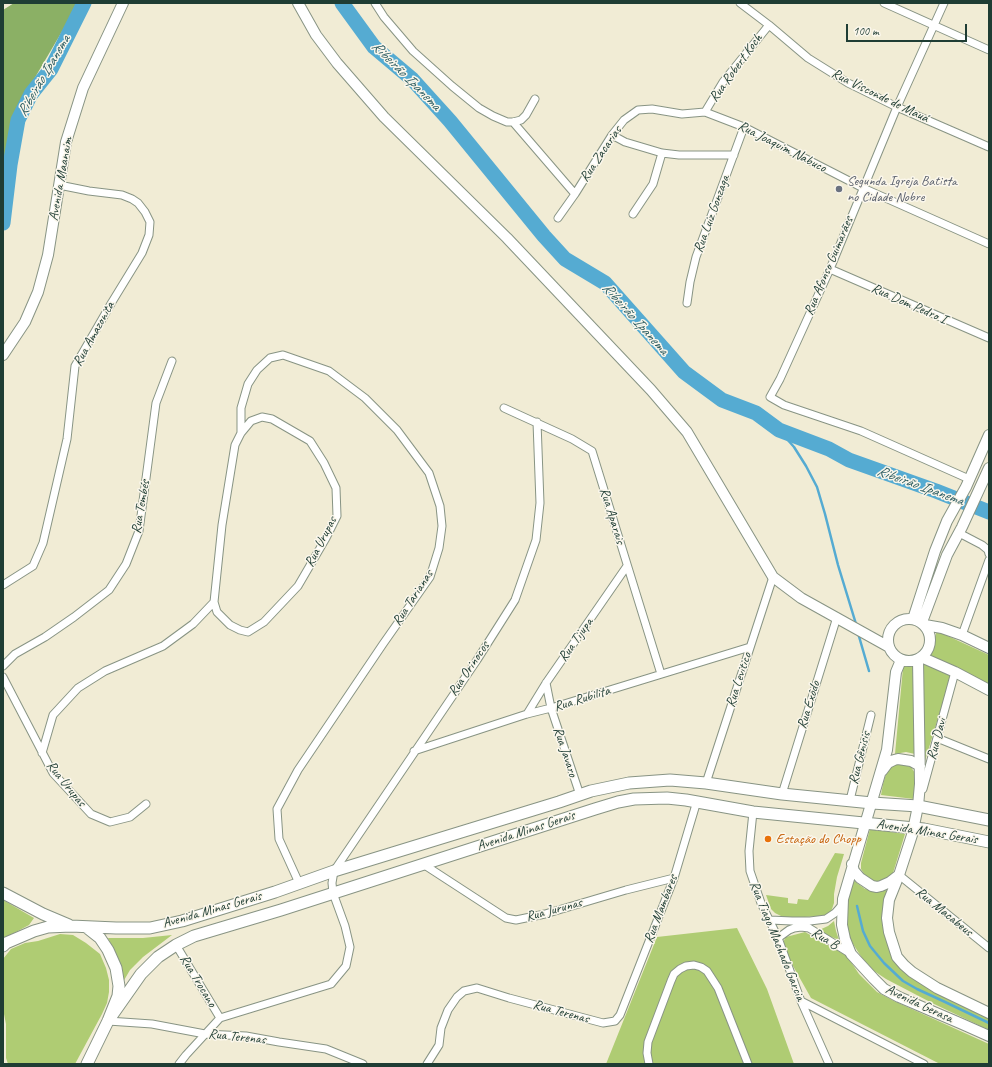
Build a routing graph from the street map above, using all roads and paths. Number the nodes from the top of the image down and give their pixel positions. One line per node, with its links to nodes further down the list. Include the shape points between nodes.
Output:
1 (123, 3): 19 (main road, Avenida Maanaim, via 83,88 66,142)
2 (298, 3): 42 (main road, via 316,35 337,64 384,117 507,238 651,390 687,432)
3 (375, 3): 13 (street, via 413,51 452,86 479,108 493,116)
4 (740, 3): 7 (street, Rua Visconde de Mauá)
5 (884, 3): 8 (street)
6 (944, 3): 8 (street, Rua Afonso Guimarães)
7 (769, 24): 11 (street, Rua Visconde de Mauá, via 808,58 848,83); 12 (street, Rua Robert Koch, via 723,82)
8 (934, 25): 9 (street); 11 (street, Rua Afonso Guimarães)
9 (989, 50)
10 (535, 99): 13 (street, via 526,115 521,120)
11 (898, 107): 16 (street, Rua Visconde de Mauá); 20 (street, Rua Afonso Guimarães)
12 (705, 112): 14 (street, Rua Joaquim Nabuco); 15 (street, Rua Zacarias, via 682,114 652,109 638,110 624,120)
13 (513, 122): 21 (street)
14 (744, 127): 18 (street, Rua Luiz Gonzaga); 20 (street, Rua Joaquim Nabuco)
15 (612, 134): 17 (street, via 625,142); 21 (street, Rua Zacarias)
16 (989, 148)
17 (662, 153): 18 (street); 22 (street, via 653,184)
18 (734, 155): 26 (street, Rua Luiz Gonzaga, via 696,257)
19 (59, 185): 28 (main road, Avenida Maanaim, via 48,255 38,292 25,322); 43 (street, Rua Amazonita, via 122,195 132,199 138,203 150,222 149,235 142,253 74,366 67,439 43,543 33,566)
20 (863, 188): 24 (street, Rua Joaquim Nabuco); 25 (street, Rua Afonso Guimarães)
21 (575, 194): 23 (street, Rua Zacarias)
22 (633, 214)
23 (558, 218)
24 (989, 244)
25 (830, 269): 27 (street, Rua Dom Pedro I); 36 (street, Rua Afonso Guimarães, via 770,397 784,405 861,431)
26 (688, 302)
27 (989, 338)
28 (3, 355)
29 (172, 361): 53 (street, Rua Tembés, via 156,403 139,531 126,564 109,590 45,637 15,654)
30 (504, 408): 32 (street, Rua Aparais)
31 (262, 417): 33 (street, Rua Tarianas, via 251,421); 44 (street, Rua Urupas, via 272,418 310,441 336,488 336,516 298,586 264,622 248,632 240,630 230,625 217,612)
32 (536, 422): 41 (street, Rua Aparais, via 592,451); 63 (street, Rua Orinocos, via 540,503 536,540 515,600)
33 (241, 433): 44 (street, Rua Tarianas, via 235,446 226,498); 86 (street, Rua Tarianas, via 242,408 248,384 257,370 270,358 284,355 329,371 365,398 398,430 429,473 440,506 442,526 439,548 430,577 298,770 276,809 279,839)
34 (989, 435): 36 (main road)
35 (989, 468): 37 (main road)
36 (967, 483): 46 (main road, via 935,551)
37 (984, 486): 38 (main road)
38 (960, 530): 39 (street, via 982,545); 46 (main road)
39 (989, 554)
40 (989, 560): 47 (street)
41 (627, 566): 55 (street, Rua Aparais); 57 (street, Rua Tijupa)
42 (773, 577): 45 (main road, via 801,598); 48 (street, Rua Levitico)
43 (3, 585)
44 (214, 602): 64 (street, via 193,624 163,646 105,671 78,688 53,715)
45 (837, 617): 49 (main road); 69 (street, Rua Exôdo)
46 (920, 622): 47 (main road); 49 (main road, via 903,619 893,625 888,635); 51 (main road, via 930,636 930,643)
47 (962, 635): 50 (main road)
48 (750, 647): 55 (street, Rua Rubilita); 68 (street, Rua Levitico)
49 (888, 647): 52 (main road)
50 (989, 648)
51 (919, 658): 52 (main road, via 912,661); 54 (main road); 66 (main road)
52 (901, 660): 67 (main road, via 896,672 887,750)
53 (3, 666)
54 (954, 672): 58 (main road); 62 (street, Rua Davi)
55 (661, 674): 59 (street, Rua Rubilita)
56 (3, 677): 64 (street, Rua Urupas)
57 (546, 684): 59 (street, Rua Javaro); 60 (street, Rua Tijupa)
58 (989, 690)
59 (551, 708): 60 (street, Rua Rubilita); 70 (street, Rua Javaro)
60 (527, 714): 63 (street, Rua Rubilita)
61 (871, 715): 71 (street, Rua Gênisis)
62 (937, 738): 65 (street); 75 (street, Rua Davi)
63 (414, 751): 83 (street, Rua Orinocos)
64 (42, 753): 74 (street, Rua Urupas, via 53,773 91,814 110,822 130,817)
65 (989, 759)
66 (920, 766): 67 (main road, via 903,759 894,760); 75 (main road)
67 (879, 774): 73 (main road)
68 (706, 783): 69 (main road, Avenida Minas Gerais); 70 (main road, Avenida Minas Gerais, via 670,780 629,783)
69 (782, 794): 71 (main road, Avenida Minas Gerais)
70 (580, 795): 83 (main road, Avenida Minas Gerais)
71 (850, 800): 73 (main road, Avenida Minas Gerais)
72 (697, 802): 76 (main road, Avenida Minas Gerais); 81 (main road, Avenida Minas Gerais, via 667,798 618,802); 85 (street, Rua Mambares)
73 (872, 803): 75 (main road, Avenida Minas Gerais); 78 (main road, Avenida Gerasa)
74 (146, 804)
75 (918, 806): 77 (main road, Avenida Minas Gerais); 79 (main road, Avenida Gerasa)
76 (753, 812): 78 (main road, Avenida Minas Gerais); 90 (street, Rua Tiago Machado Garcia, via 749,851 750,871)
77 (989, 820)
78 (865, 823): 79 (main road, Avenida Minas Gerais); 82 (main road, Avenida Gerasa)
79 (914, 827): 80 (main road, Avenida Minas Gerais); 84 (main road, Avenida Gerasa)
80 (989, 842)
81 (423, 864): 85 (street, Rua Jurunas, via 506,918 516,920); 88 (main road, Avenida Minas Gerais)
82 (852, 864): 84 (main road, via 860,878 872,886 881,886); 89 (main road, Avenida Gerasa)
83 (334, 871): 86 (main road, Avenida Minas Gerais); 88 (street)
84 (898, 875): 96 (street, Rua Macabeus); 99 (main road, Avenida Gerasa, via 889,900 887,918 897,957 904,965 937,988)
85 (674, 878): 100 (street, Rua Mambares)
86 (298, 883): 92 (main road, Avenida Minas Gerais, via 165,925 150,928)
87 (3, 893): 91 (main road)
88 (333, 893): 94 (main road, Avenida Minas Gerais, via 194,936); 101 (street, via 350,947 346,966 331,984)
89 (842, 905): 90 (street, Rua B, via 826,919 792,922); 97 (main road, Avenida Gerasa, via 842,924)
90 (770, 920): 93 (street, Rua Tiago Machado Garcia)
91 (71, 926): 92 (main road, Avenida Minas Gerais); 95 (main road, via 48,927 34,931)
92 (86, 927): 102 (main road, via 100,938 116,968 118,996)
93 (778, 938): 97 (street, Rua B, via 794,928 809,928); 98 (street, Rua Tiago Machado Garcia)
94 (176, 945): 101 (street, Rua Trocano); 102 (main road, Avenida Minas Gerais, via 158,957 141,974)
95 (3, 946)
96 (989, 948)
97 (850, 954): 104 (main road, Avenida Gerasa, via 884,988)
98 (801, 1001): 111 (street, Rua Tiago Machado Garcia); 112 (street)
99 (989, 1013)
100 (620, 1015): 108 (street, Rua Terenas, via 615,1021 603,1023 477,988 464,991 448,1010 440,1028 438,1045)
101 (220, 1018): 103 (street)
102 (108, 1021): 103 (street, Rua Terenas, via 152,1024); 105 (main road)
103 (205, 1034): 106 (street); 107 (street, Rua Terenas, via 246,1036 326,1049)
104 (989, 1036)
105 (87, 1064)
106 (180, 1064)
107 (363, 1064)
108 (427, 1064)
109 (649, 1064): 110 (street, via 648,1042 674,974 686,966 694,965 706,971 718,988)
110 (748, 1064)
111 (829, 1064)
112 (924, 1064)

